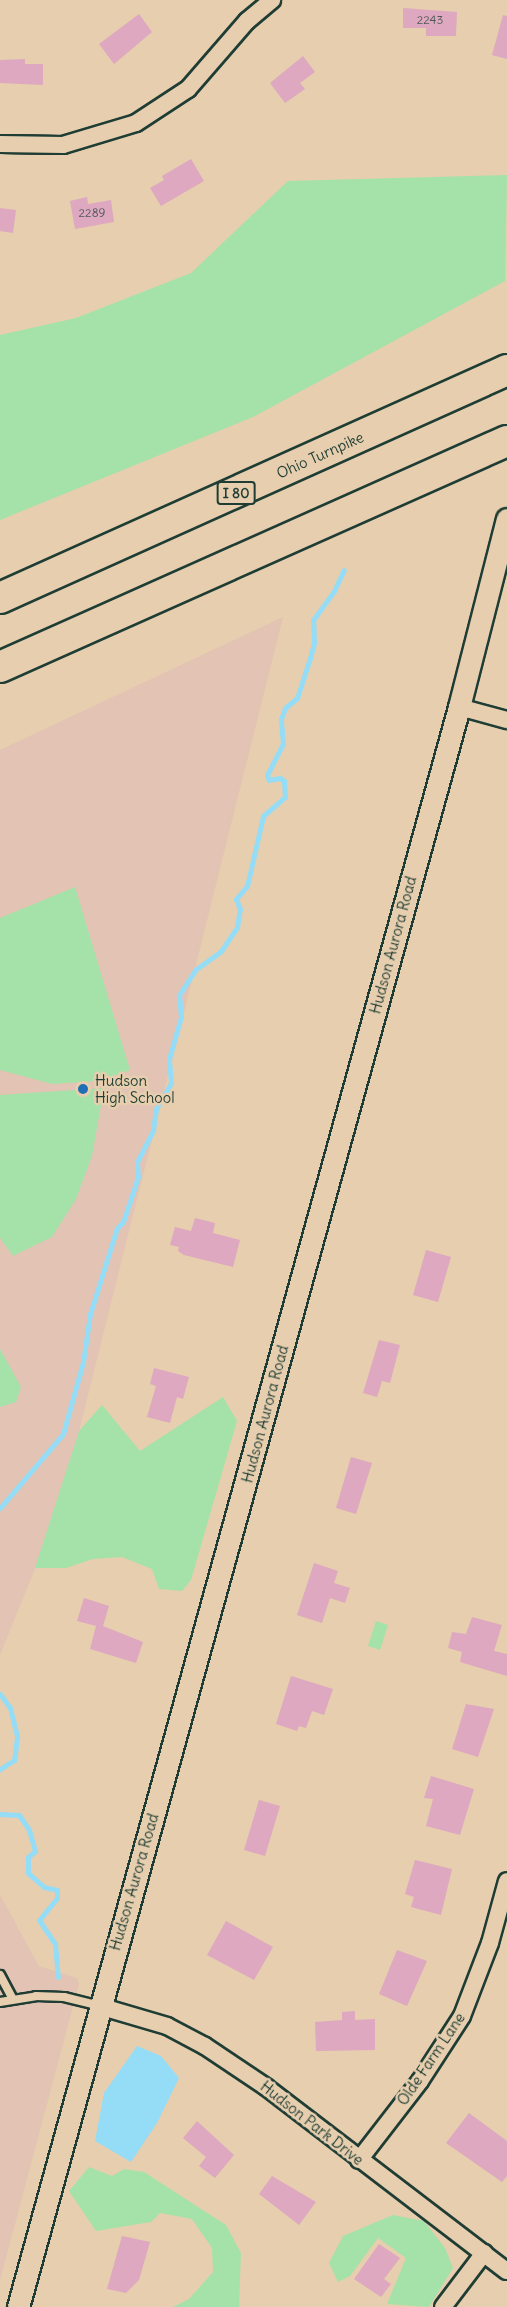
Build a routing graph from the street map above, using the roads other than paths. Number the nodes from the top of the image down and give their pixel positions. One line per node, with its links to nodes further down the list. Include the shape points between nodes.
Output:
1 (272, 0): 2 (street, via 247,21 188,89 157,112 85,141 31,147)
2 (0, 144)
3 (507, 370): 6 (highway, Ohio Turnpike / I 80)
4 (507, 441): 7 (highway)
5 (507, 519): 8 (street, Hudson Aurora Road)
6 (0, 598)
7 (0, 667)
8 (459, 707): 9 (street); 14 (street, Hudson Aurora Road)
9 (507, 720)
10 (507, 1881): 15 (street, Olde Farm Lane, via 490,1943 462,2016 420,2081)
11 (0, 1974): 12 (lane)
12 (12, 1998): 13 (lane); 14 (lane, via 64,1997)
13 (0, 2002)
14 (99, 2006): 15 (street, Hudson Park Drive, via 167,2026 205,2046 266,2087); 18 (street, Hudson Aurora Road)
15 (359, 2160): 16 (street, Hudson Park Drive)
16 (484, 2253): 17 (street, Hudson Park Drive); 19 (street)
17 (507, 2271)
18 (18, 2307)
19 (443, 2307)

